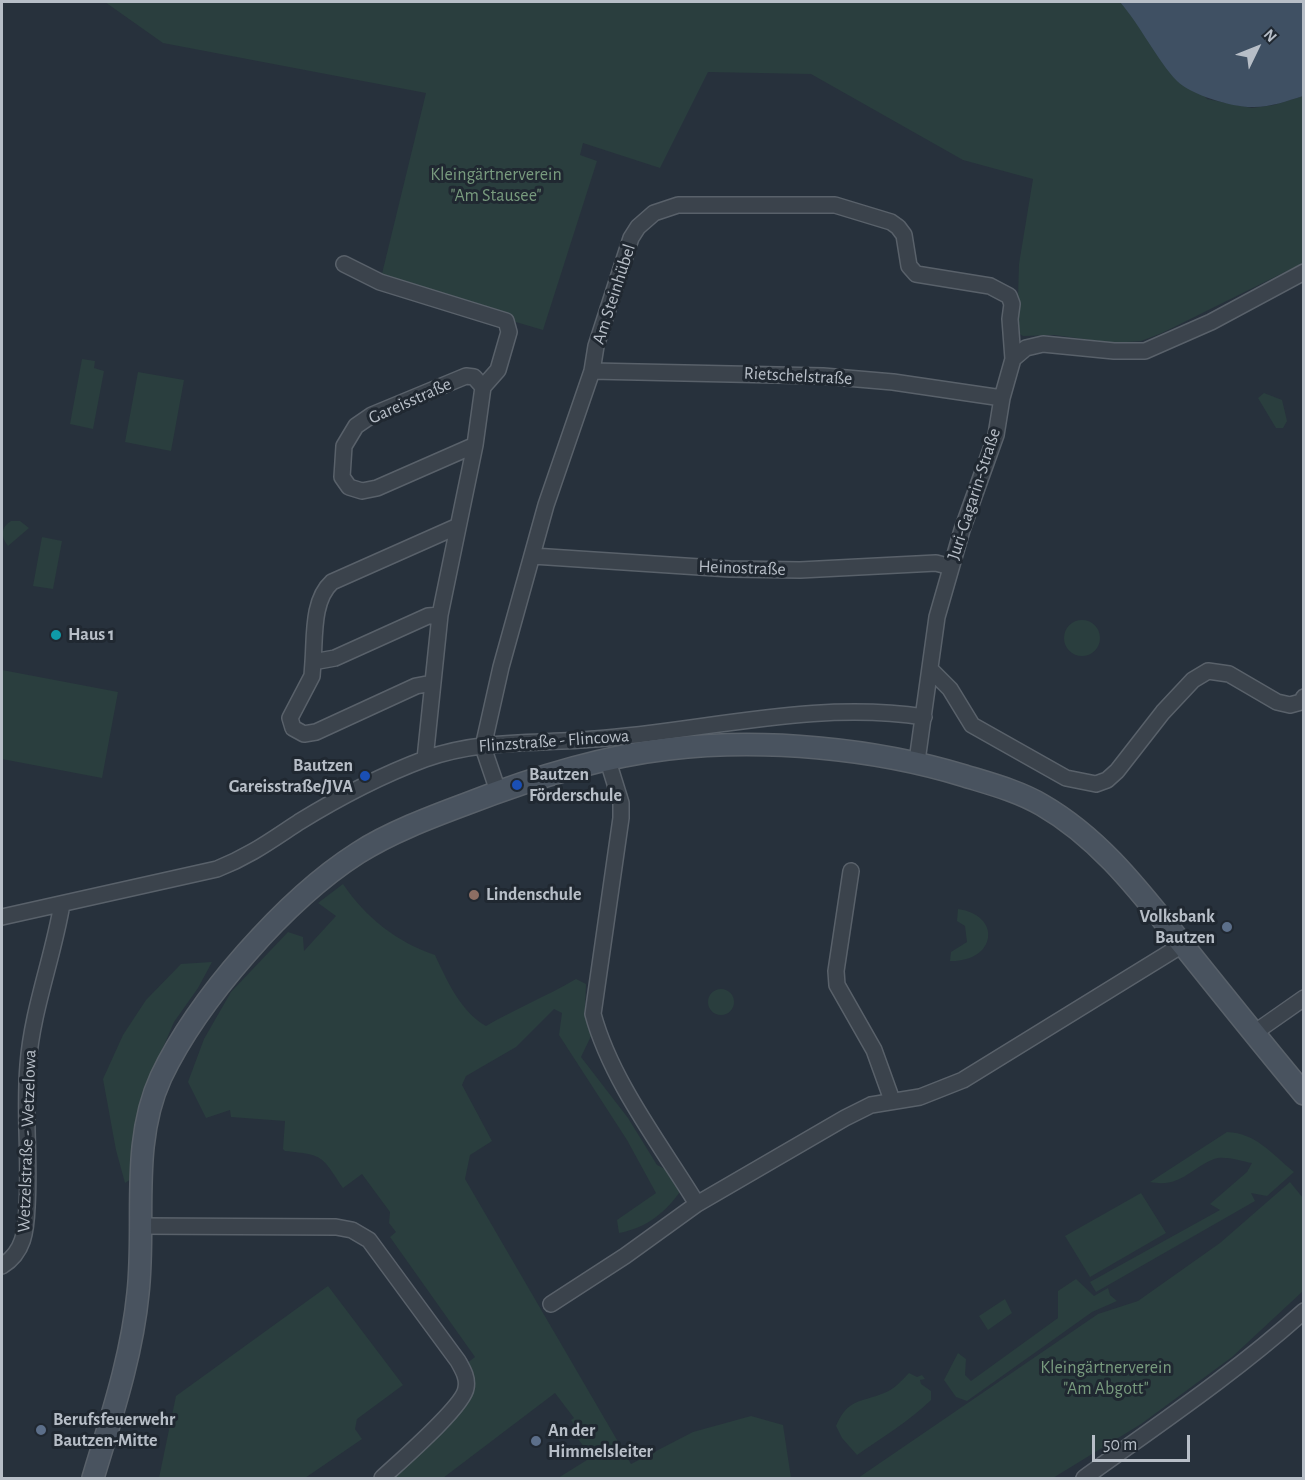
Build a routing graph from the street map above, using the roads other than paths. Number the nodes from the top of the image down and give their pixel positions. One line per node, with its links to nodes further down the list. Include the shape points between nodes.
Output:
1 (344, 264): 5 (street, via 380,282 506,321 509,332 498,370)
2 (1304, 272): 3 (street, via 1211,322 1145,351 1035,345)
3 (1013, 359): 4 (street, Am Steinhübel, via 1009,296 990,286 916,274 909,266 904,235 891,222 835,205 678,205 645,220 631,238 596,346); 6 (street, Juri-Gagarin-Straße)
4 (592, 371): 6 (street, Rietschelstraße, via 823,376); 9 (street, Am Steinhübel, via 546,505)
5 (483, 387): 7 (street); 7 (street, Gareisstraße, via 474,377 466,376 356,426 344,446 342,477 349,487 362,491 377,488)
6 (1002, 398): 10 (street, Juri-Gagarin-Straße, via 996,435)
7 (475, 445): 8 (street)
8 (458, 526): 11 (street); 12 (street, via 340,578 324,590 318,605)
9 (533, 556): 10 (street, Heinostraße, via 730,570 936,563); 17 (street, Am Steinhübel)
10 (951, 567): 13 (street, Juri-Gagarin-Straße, via 937,616)
11 (440, 615): 12 (street, via 419,620 335,658); 14 (street)
12 (313, 662): 14 (street, via 312,676 290,718 293,728 304,734 416,686)
13 (930, 669): 15 (street, via 950,689 972,725 1066,778 1096,784 1117,771 1163,712 1193,680 1208,671 1229,674 1276,702 1290,705); 16 (street, Juri-Gagarin-Straße)
14 (432, 683): 18 (street)
15 (1304, 697)
16 (924, 717): 17 (street, Flinzstraße - Flincowa, via 873,710 829,712 594,740 512,741); 20 (street, Juri-Gagarin-Straße)
17 (483, 747): 18 (street, Flinzstraße - Flincowa); 21 (street)
18 (425, 759): 23 (street, Flinzstraße - Flincowa, via 340,799 247,858 217,869)
19 (608, 761): 20 (street, via 666,749 747,746 851,751); 21 (street); 30 (street, via 621,803 621,818 592,1014 600,1042 615,1070)
20 (917, 761): 25 (street, via 1036,801 1062,818 1102,849)
21 (498, 791): 31 (street, via 359,852 304,893 223,983 190,1026 160,1079 142,1161)
22 (851, 871): 29 (street, via 837,985 874,1050)
23 (62, 903): 24 (street, Flinzstraße - Flincowa); 32 (street, Wetzelstraße - Wetzelowa, via 28,1064 30,1160 23,1243)
24 (2, 917)
25 (1182, 945): 27 (street); 29 (street, via 963,1080 921,1097)
26 (1302, 998): 27 (street)
27 (1254, 1034): 28 (street)
28 (1304, 1094)
29 (892, 1100): 30 (street, via 871,1104)
30 (697, 1204): 33 (street)
31 (140, 1226): 35 (street, via 139,1291 133,1331); 36 (street, via 336,1227 352,1230 369,1240 458,1361 466,1383 457,1406)
32 (2, 1266)
33 (551, 1304)
34 (1304, 1311): 37 (street, via 1203,1394)
35 (93, 1479)
36 (382, 1479)
37 (1084, 1479)

